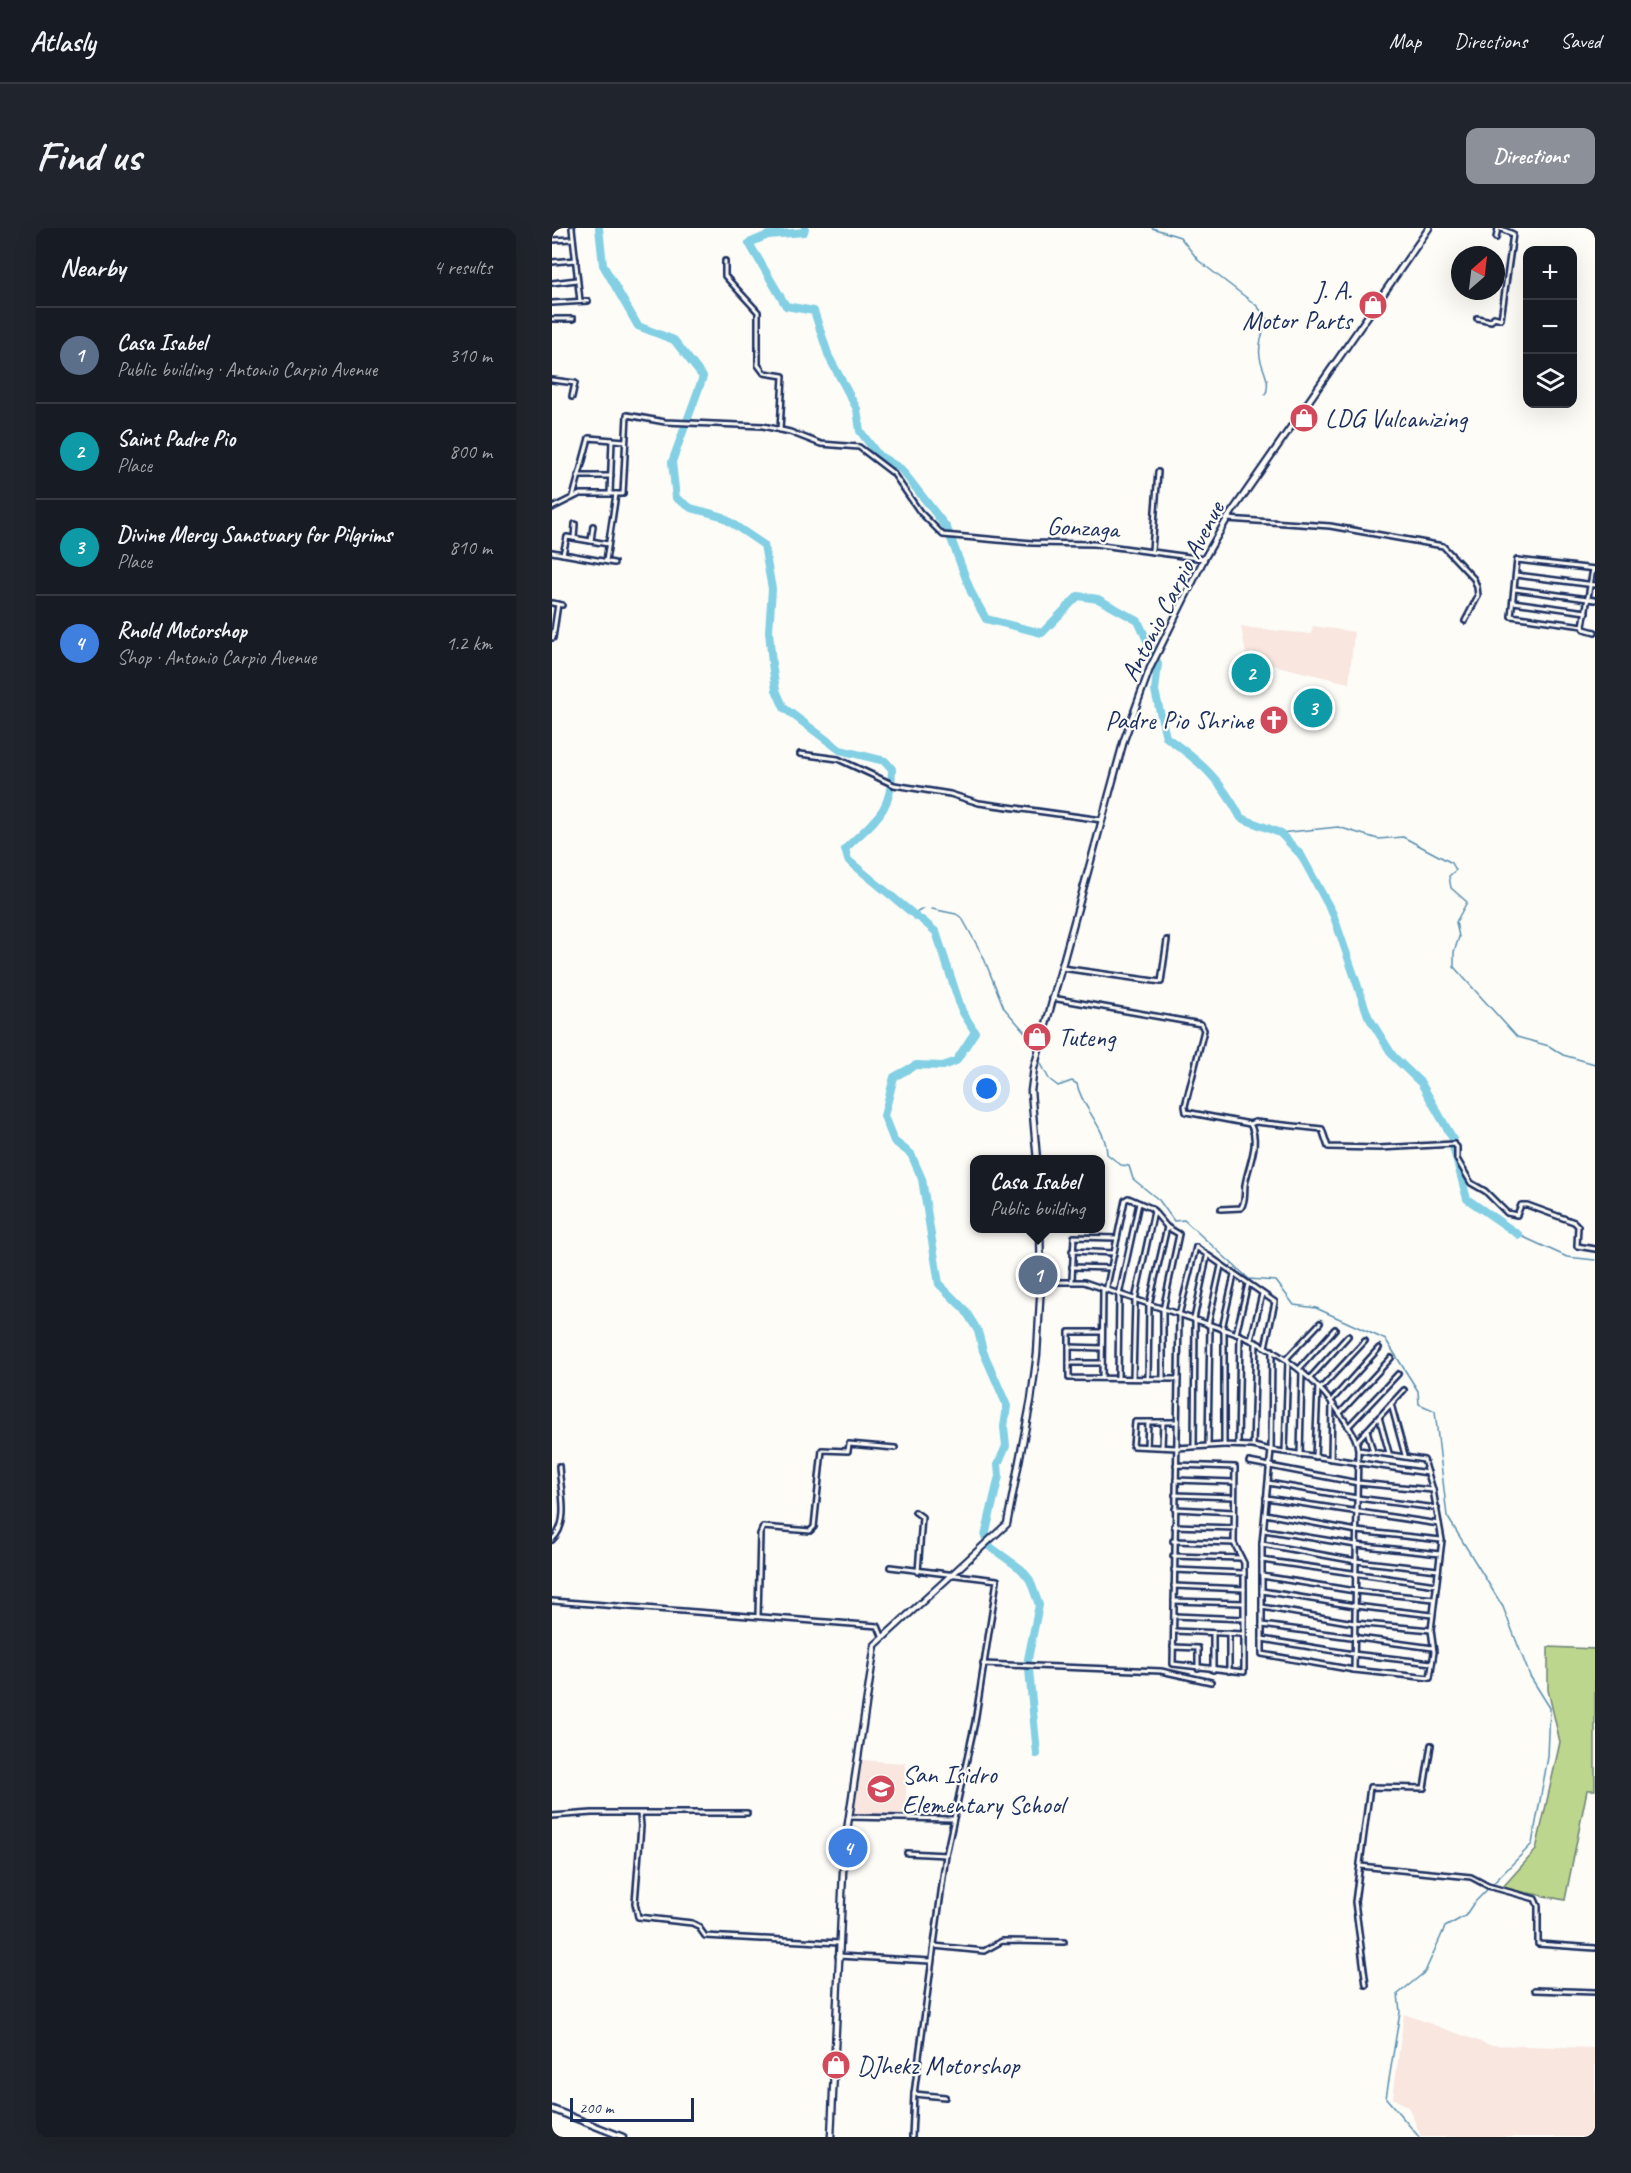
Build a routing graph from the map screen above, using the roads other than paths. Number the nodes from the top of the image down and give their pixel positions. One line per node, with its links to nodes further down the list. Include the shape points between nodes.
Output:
1 (572, 228): 5 (street)
2 (1429, 228): 30 (street, Antonio Carpio Avenue)
3 (1498, 228): 4 (street); 15 (street, via 1513,234 1501,319)
4 (1496, 238)
5 (573, 239): 6 (street); 7 (street)
6 (552, 240)
7 (576, 260): 9 (street); 10 (street)
8 (724, 261): 20 (street, via 725,276 758,312 758,365 764,373 783,376)
9 (552, 262)
10 (578, 280): 11 (street); 12 (street)
11 (552, 283)
12 (580, 301): 13 (street); 14 (street)
13 (588, 302)
14 (552, 303)
15 (1478, 318)
16 (552, 319): 17 (street)
17 (573, 319)
18 (552, 380): 19 (street, via 575,383)
19 (572, 396)
20 (780, 430): 22 (street, via 627,415); 36 (street, Gonzaga, via 821,444 865,450 893,473 929,523 947,536)
21 (612, 440): 22 (street); 24 (street, via 589,438); 25 (street)
22 (626, 441): 27 (street, via 623,494)
23 (1158, 472): 36 (street)
24 (578, 476): 25 (street); 28 (street)
25 (611, 476): 26 (street)
26 (610, 494): 27 (street); 28 (street)
27 (616, 494): 35 (street)
28 (573, 496): 29 (street)
29 (552, 508)
30 (1227, 519): 39 (street, Antonio Carpio Avenue); 51 (street, via 1330,526 1443,546 1477,587 1478,596)
31 (575, 524): 33 (street)
32 (593, 526): 34 (street)
33 (574, 538): 34 (street); 38 (street, via 567,537)
34 (591, 541): 35 (street)
35 (608, 544): 40 (street)
36 (1152, 550): 39 (street, Gonzaga)
37 (552, 552): 38 (street)
38 (563, 554): 40 (street)
39 (1204, 559): 56 (street, Antonio Carpio Avenue, via 1150,668 1124,740)
40 (606, 561): 41 (street)
41 (614, 563)
42 (1594, 569): 43 (street, via 1517,560); 44 (street)
43 (1516, 575): 44 (street); 45 (street)
44 (1593, 584): 46 (street)
45 (1515, 589): 46 (street); 48 (street)
46 (1588, 598): 47 (street); 50 (street)
47 (1595, 600)
48 (1513, 602): 50 (street); 52 (street, via 1511,616)
49 (552, 603): 54 (street, via 560,605)
50 (1586, 612): 52 (street)
51 (1465, 621)
52 (1583, 626): 53 (street)
53 (1595, 632)
54 (553, 638)
55 (800, 754): 56 (street, via 838,759 894,785 979,803)
56 (1102, 820): 58 (street, Antonio Carpio Avenue)
57 (1167, 940): 58 (street, via 1161,982)
58 (1062, 968): 59 (street, Antonio Carpio Avenue)
59 (1052, 998): 60 (street, via 1201,1024 1204,1030 1186,1112); 61 (street, Antonio Carpio Avenue, via 1031,1091)
60 (1250, 1124): 63 (street, via 1254,1150 1245,1202 1241,1208); 68 (street, via 1322,1129 1328,1147 1456,1144 1457,1159 1471,1183 1507,1213 1517,1215 1523,1204 1574,1222 1578,1226 1577,1245)
61 (1036, 1155)
62 (1139, 1203): 64 (street); 67 (street, via 1125,1200); 81 (street)
63 (1221, 1209)
64 (1154, 1211): 65 (street); 82 (street)
65 (1167, 1227): 83 (street); 84 (street, via 1179,1236)
66 (1040, 1233): 77 (street)
67 (1117, 1238): 69 (street, via 1076,1236 1072,1239); 70 (street)
68 (1595, 1249)
69 (1072, 1251): 70 (street); 73 (street)
70 (1114, 1253): 74 (street)
71 (1207, 1257): 72 (street); 85 (street, via 1194,1247); 86 (street)
72 (1221, 1266): 75 (street); 88 (street)
73 (1072, 1267): 74 (street); 76 (street)
74 (1111, 1268): 79 (street)
75 (1234, 1275): 78 (street); 90 (street)
76 (1072, 1280): 77 (street); 79 (street)
77 (1041, 1282): 187 (street, via 1031,1400 1007,1524)
78 (1248, 1284): 80 (street); 92 (street)
79 (1104, 1290): 81 (street); 91 (street)
80 (1262, 1294): 94 (street); 98 (street, via 1275,1305)
81 (1119, 1295): 82 (street); 109 (street)
82 (1135, 1300): 83 (street); 110 (street)
83 (1149, 1305): 84 (street); 111 (street)
84 (1163, 1310): 85 (street); 113 (street)
85 (1179, 1315): 86 (street); 114 (street)
86 (1195, 1320): 88 (street); 131 (street)
87 (1320, 1323): 103 (street)
88 (1209, 1325): 90 (street); 128 (street)
89 (1335, 1329): 106 (street)
90 (1223, 1330): 92 (street); 129 (street)
91 (1102, 1332): 97 (street, via 1069,1332); 99 (street)
92 (1238, 1335): 94 (street); 127 (street)
93 (1348, 1336): 112 (street)
94 (1251, 1340): 96 (street)
95 (1365, 1341): 115 (street)
96 (1256, 1342): 98 (street); 132 (street)
97 (1069, 1347): 99 (street); 104 (street)
98 (1265, 1347): 101 (street)
99 (1102, 1348): 105 (street)
100 (1379, 1348): 117 (street)
101 (1272, 1350): 103 (street); 136 (street)
102 (1391, 1358): 119 (street)
103 (1287, 1359): 106 (street); 138 (street)
104 (1069, 1363): 105 (street); 108 (street, via 1069,1378)
105 (1102, 1363): 108 (street)
106 (1301, 1370): 112 (street); 141 (street)
107 (1398, 1374): 124 (street)
108 (1102, 1378): 109 (street)
109 (1118, 1378): 110 (street)
110 (1133, 1378): 111 (street)
111 (1148, 1378): 113 (street)
112 (1310, 1378): 115 (street)
113 (1163, 1379): 114 (street)
114 (1178, 1379): 123 (street)
115 (1320, 1387): 117 (street); 143 (street)
116 (1404, 1390): 118 (street)
117 (1332, 1401): 119 (street); 144 (street)
118 (1391, 1404): 120 (street); 142 (street)
119 (1340, 1413): 124 (street)
120 (1378, 1417): 125 (street); 140 (street)
121 (1148, 1422): 122 (street); 130 (street); 130 (street, via 1133,1424 1133,1446)
122 (1162, 1422): 123 (street); 133 (street)
123 (1177, 1422): 135 (street)
124 (1348, 1427): 126 (street)
125 (1366, 1430): 126 (street); 139 (street)
126 (1357, 1440): 137 (street)
127 (1238, 1444): 129 (street); 132 (street)
128 (1208, 1445): 129 (street); 131 (street)
129 (1224, 1445)
130 (1147, 1446): 133 (street)
131 (1194, 1446): 135 (street)
132 (1253, 1446): 136 (street)
133 (1162, 1447): 135 (street)
134 (895, 1448): 202 (street, via 849,1444 848,1452 822,1449 814,1527 810,1532 763,1527 760,1534)
135 (1177, 1448): 146 (street)
136 (1271, 1450): 138 (street); 149 (street)
137 (1358, 1450): 139 (street); 147 (street)
138 (1285, 1452): 141 (street)
139 (1373, 1452): 140 (street)
140 (1389, 1454): 142 (street)
141 (1300, 1455): 143 (street)
142 (1406, 1455): 150 (street, via 1422,1458)
143 (1315, 1457): 144 (street)
144 (1331, 1460): 147 (street)
145 (1249, 1462): 149 (street)
146 (1176, 1464): 151 (street); 152 (street, via 1235,1467)
147 (1358, 1464): 150 (street); 154 (street)
148 (559, 1466): 171 (street, via 563,1518)
149 (1269, 1466): 153 (street); 154 (street)
150 (1428, 1473): 155 (street)
151 (1176, 1480): 152 (street); 156 (street)
152 (1234, 1482): 157 (street)
153 (1268, 1483): 158 (street); 159 (street)
154 (1358, 1483): 155 (street); 159 (street)
155 (1433, 1490): 160 (street)
156 (1175, 1495): 157 (street); 161 (street)
157 (1234, 1497): 163 (street)
158 (1266, 1498): 164 (street); 165 (street)
159 (1358, 1498): 160 (street); 165 (street)
160 (1437, 1508): 166 (street)
161 (1174, 1509): 163 (street); 167 (street)
162 (915, 1512): 185 (street, via 922,1517)
163 (1234, 1512): 168 (street)
164 (1265, 1514): 169 (street); 170 (street)
165 (1357, 1514): 166 (street); 170 (street)
166 (1439, 1524): 172 (street)
167 (1174, 1526): 168 (street); 173 (street)
168 (1234, 1527): 174 (street)
169 (1264, 1530): 175 (street); 176 (street)
170 (1357, 1531): 172 (street); 176 (street)
171 (552, 1540)
172 (1442, 1540): 177 (street)
173 (1173, 1541): 174 (street); 178 (street)
174 (1234, 1543): 179 (street)
175 (1262, 1544): 180 (street); 181 (street)
176 (1356, 1545): 177 (street); 181 (street)
177 (1440, 1554): 184 (street)
178 (1173, 1556): 179 (street); 183 (street)
179 (1241, 1558): 186 (street)
180 (1262, 1560): 188 (street); 189 (street)
181 (1356, 1561): 184 (street); 188 (street)
182 (890, 1567): 185 (street)
183 (1174, 1570): 186 (street); 191 (street)
184 (1438, 1570): 190 (street)
185 (918, 1572): 187 (street)
186 (1244, 1573): 192 (street)
187 (951, 1575): 212 (street); 219 (street, via 997,1580)
188 (1356, 1575): 190 (street); 194 (street)
189 (1262, 1576): 193 (street); 194 (street)
190 (1436, 1585): 195 (street)
191 (1174, 1586): 192 (street); 197 (street)
192 (1244, 1589): 198 (street)
193 (1262, 1591): 199 (street); 200 (street)
194 (1355, 1591): 195 (street); 199 (street)
195 (1434, 1599): 201 (street)
196 (552, 1601): 202 (street)
197 (1174, 1601): 198 (street); 203 (street)
198 (1244, 1603): 204 (street)
199 (1355, 1606): 201 (street); 205 (street)
200 (1262, 1607): 205 (street); 206 (street)
201 (1432, 1615): 207 (street)
202 (758, 1616): 212 (street, via 878,1626)
203 (1174, 1616): 204 (street); 208 (street)
204 (1244, 1619): 211 (street)
205 (1354, 1623): 207 (street); 214 (street)
206 (1262, 1625): 213 (street); 214 (street)
207 (1431, 1630): 216 (street)
208 (1174, 1631): 209 (street); 215 (street)
209 (1214, 1633): 210 (street); 221 (street)
210 (1229, 1633): 211 (street); 223 (street)
211 (1244, 1634): 223 (street, via 1244,1672)
212 (882, 1636): 229 (street, via 875,1645 870,1667)
213 (1262, 1639): 217 (street); 222 (street, via 1263,1655)
214 (1354, 1639): 216 (street); 217 (street)
215 (1173, 1647): 220 (street, via 1174,1665); 220 (street, via 1198,1648)
216 (1433, 1648): 218 (street)
217 (1353, 1654): 218 (street); 222 (street)
218 (1433, 1663): 222 (street, via 1428,1678)
219 (983, 1664): 224 (street, via 1161,1671); 230 (street, via 975,1722)
220 (1198, 1668): 221 (street)
221 (1214, 1670): 223 (street)
222 (1354, 1670)
223 (1229, 1671)
224 (1211, 1682)
225 (1431, 1745): 233 (street, via 1424,1788 1370,1787)
226 (747, 1813): 227 (street)
227 (640, 1814): 228 (street); 235 (street, via 635,1903 638,1917 692,1923 705,1936)
228 (552, 1816)
229 (849, 1817): 230 (street); 235 (street)
230 (952, 1819): 232 (street)
231 (907, 1853): 232 (street)
232 (946, 1855): 236 (street)
233 (1360, 1866): 237 (street, via 1470,1877 1502,1891 1535,1899 1538,1944); 240 (street, via 1355,1902)
234 (1064, 1942): 236 (street, via 1002,1941 984,1951)
235 (839, 1943): 238 (street)
236 (934, 1946): 239 (street)
237 (1595, 1948)
238 (838, 1956): 239 (street); 247 (street)
239 (932, 1961): 243 (street)
240 (1366, 1985)
241 (1535, 1990): 242 (street)
242 (1595, 1992)
243 (914, 2094): 244 (street); 248 (street)
244 (945, 2097)
245 (552, 2109): 246 (street)
246 (623, 2137)
247 (831, 2137)
248 (912, 2137)

